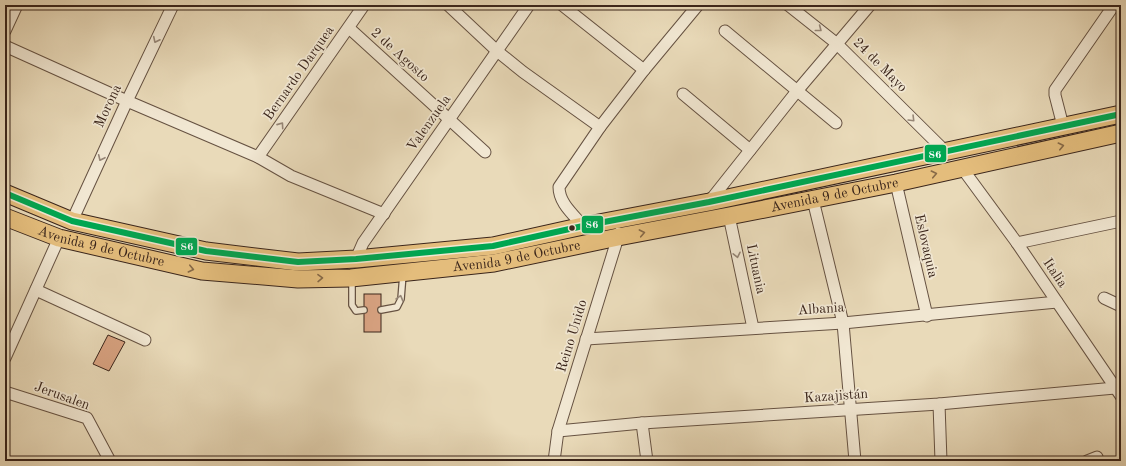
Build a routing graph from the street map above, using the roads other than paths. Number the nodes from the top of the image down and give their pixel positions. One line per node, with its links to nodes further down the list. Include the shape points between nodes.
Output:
1 (18, 5): 12 (street)
2 (173, 5): 20 (street, Morona, one-way to 20)
3 (364, 5): 11 (street, Bernardo Darquea)
4 (448, 5): 16 (street)
5 (529, 5): 16 (street, Valenzuela)
6 (562, 5): 17 (street)
7 (698, 5): 17 (street)
8 (788, 5): 14 (street, 24 de Mayo, one-way to 14)
9 (870, 5): 14 (street)
10 (1114, 5): 24 (street, via 1055,90)
11 (349, 28): 22 (street, 2 de Agosto); 30 (street, Bernardo Darquea, one-way to 11)
12 (5, 31)
13 (725, 31): 18 (street)
14 (836, 43): 18 (street); 29 (street, 24 de Mayo, one-way to 29)
15 (5, 46): 20 (street)
16 (497, 51): 22 (street, Valenzuela); 25 (street)
17 (644, 70): 25 (street)
18 (797, 91): 23 (street); 27 (street)
19 (682, 94): 27 (street)
20 (127, 101): 30 (street); 40 (street, Morona, one-way to 40)
21 (1121, 114): 24 (main road, Avenida 9 de Octubre)
22 (449, 119): 28 (street, 2 de Agosto); 36 (street, Valenzuela)
23 (836, 123)
24 (1063, 126): 29 (main road, Avenida 9 de Octubre)
25 (600, 127): 42 (street, via 559,187 562,202)
26 (1121, 133): 31 (main road, Avenida 9 de Octubre, one-way to 26)
27 (750, 150): 35 (street)
28 (485, 152)
29 (946, 152): 35 (main road, Avenida 9 de Octubre)
30 (258, 157): 36 (street, via 291,176)
31 (962, 168): 32 (main road, Avenida 9 de Octubre, one-way to 31); 45 (street, Italia)
32 (896, 183): 34 (main road, Avenida 9 de Octubre); 55 (street, Eslovaquia)
33 (5, 193): 40 (main road, Avenida 9 de Octubre)
34 (813, 200): 37 (main road, Avenida 9 de Octubre); 56 (street)
35 (709, 202): 39 (main road, Avenida 9 de Octubre)
36 (384, 214): 46 (street, Valenzuela, via 363,243)
37 (729, 216): 43 (main road, Avenida 9 de Octubre, one-way to 37); 57 (street, Lituania, one-way to 57)
38 (5, 217): 44 (main road, Avenida 9 de Octubre)
39 (619, 219): 42 (main road, Avenida 9 de Octubre); 43 (street, Reino Unido)
40 (72, 220): 46 (main road, Avenida 9 de Octubre, via 206,251 298,262)
41 (1121, 221): 45 (street)
42 (583, 226): 46 (main road, Avenida 9 de Octubre, via 493,246)
43 (618, 237): 47 (main road, Avenida 9 de Octubre, via 494,263); 58 (street, Reino Unido)
44 (59, 238): 48 (main road, Avenida 9 de Octubre, one-way to 48, via 202,271 298,279); 49 (street)
45 (1017, 243): 51 (street, Italia)
46 (356, 259)
47 (403, 273): 48 (main road, Avenida 9 de Octubre); 54 (lane, one-way to 47, via 397,307 401,299)
48 (352, 278): 53 (lane, via 352,305 356,311)
49 (36, 290): 59 (street); 60 (street)
50 (1104, 298): 52 (street)
51 (1057, 302): 55 (street, Albania); 62 (street, Italia)
52 (1121, 306)
53 (364, 310)
54 (381, 310)
55 (927, 316): 56 (street, Albania)
56 (843, 323): 57 (street, Albania); 64 (street)
57 (753, 328): 58 (street, Albania)
58 (586, 339): 66 (street, Reino Unido)
59 (145, 340)
60 (5, 358)
61 (5, 392): 67 (street, Jerusalen, via 87,418)
62 (1118, 392): 63 (street, Kazajistán)
63 (939, 404): 64 (street, Kazajistán); 71 (street)
64 (850, 411): 65 (street, Kazajistán); 70 (street)
65 (642, 423): 66 (street, Kazajistán); 69 (street)
66 (558, 431): 68 (street, Reino Unido)
67 (110, 461)
68 (554, 461)
69 (647, 461)
70 (855, 461)
71 (941, 461)

